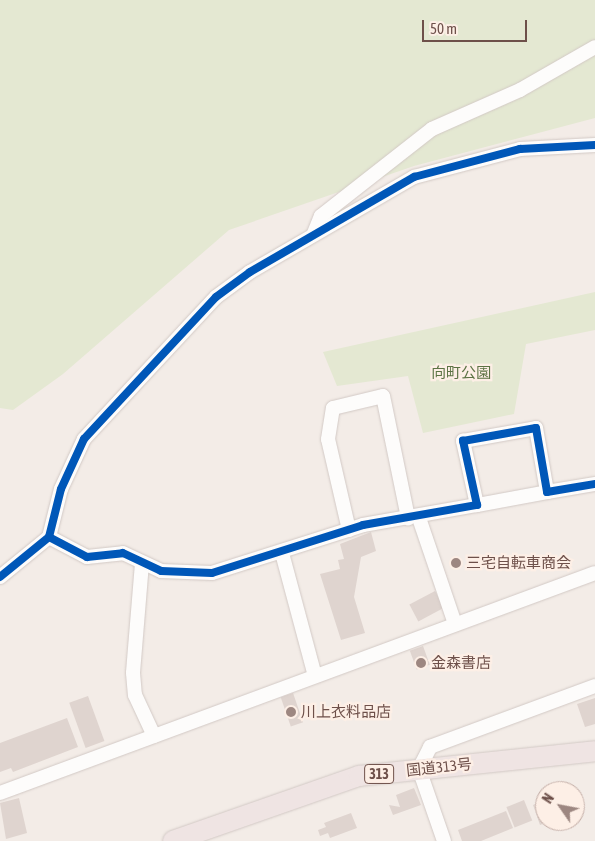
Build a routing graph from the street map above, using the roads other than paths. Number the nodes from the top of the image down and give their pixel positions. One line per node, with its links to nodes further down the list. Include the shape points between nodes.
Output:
1 (595, 47): 3 (street, via 520,90 432,129 321,216)
2 (595, 145): 3 (street, via 520,149 449,164 414,177)
3 (314, 234): 9 (street, via 216,297 84,439 61,489)
4 (595, 484): 5 (street)
5 (547, 492): 6 (street); 6 (street, via 536,428 462,441)
6 (477, 505): 7 (street)
7 (413, 518): 8 (street); 8 (street, via 383,396 332,408 328,439); 14 (street)
8 (349, 530): 10 (street)
9 (49, 537): 11 (street, via 87,557 123,553); 13 (street)
10 (282, 553): 11 (street, via 212,574 161,570); 15 (street)
11 (142, 563): 17 (street, via 132,673 135,695)
12 (595, 573): 14 (street)
13 (0, 577)
14 (455, 624): 15 (street)
15 (315, 676): 17 (street)
16 (595, 686): 19 (street, via 430,747)
17 (154, 736): 20 (street)
18 (595, 751): 19 (highway, 国道313号 / 313)
19 (419, 769): 21 (highway, 国道313号 / 313, via 359,776 304,792); 22 (street)
20 (0, 793)
21 (173, 841)
22 (444, 841)

